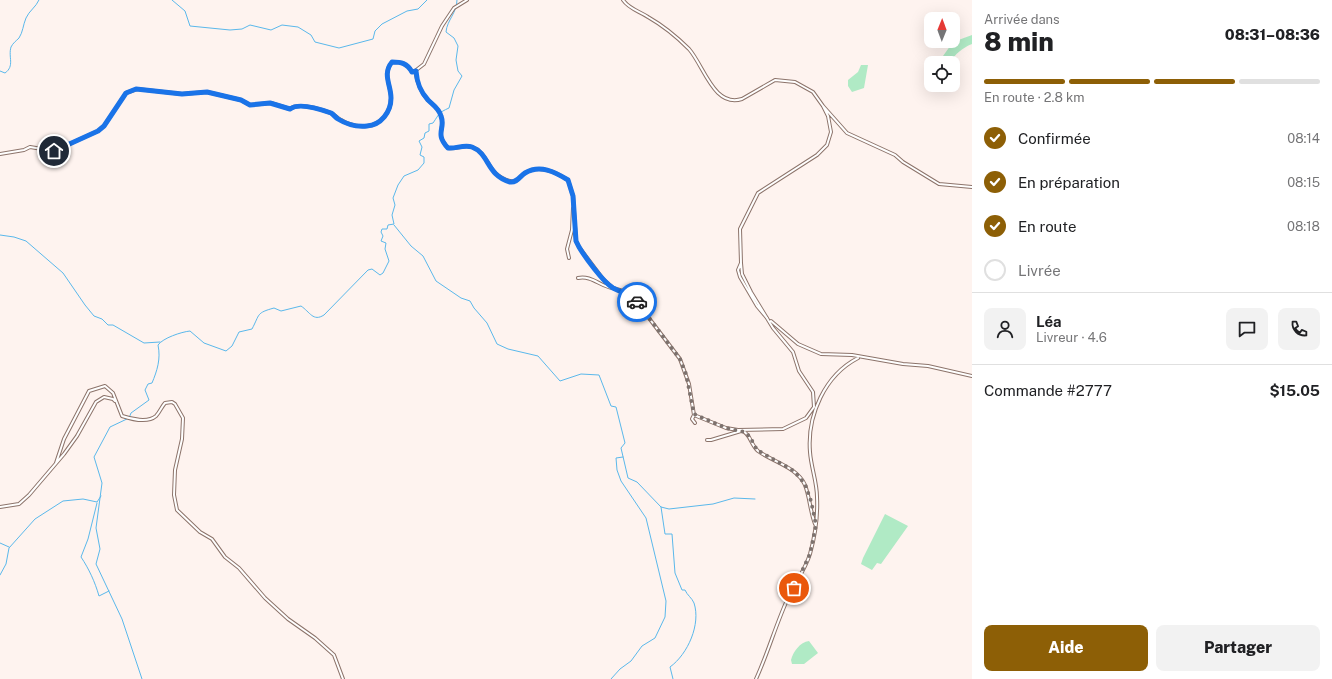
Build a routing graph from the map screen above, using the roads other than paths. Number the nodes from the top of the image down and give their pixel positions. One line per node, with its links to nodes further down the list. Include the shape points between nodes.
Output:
1 (467, 0): 3 (street, via 457,6 442,26 424,64)
2 (623, 0): 4 (street, via 689,50 715,91 724,99 737,101 767,83 780,80 795,82 805,87 813,92)
3 (416, 71): 5 (street, via 412,72 406,64 392,62 387,71 390,106 383,119 376,125 356,126 343,122 331,113 305,106 290,109 270,103 250,105 241,100 207,92 182,94 136,89 126,93 98,131 54,151 30,147); 7 (street, via 418,87 436,106 442,117 441,138 448,148 472,147 484,156 494,173 510,182 538,168 552,172 568,180)
4 (823, 106): 6 (street, via 847,133 895,155 928,179 939,184); 11 (street, via 831,132 827,144 817,155 758,193 740,230 741,263 738,270 747,291)
5 (0, 154)
6 (972, 187)
7 (574, 205): 8 (street, via 567,249); 10 (street, via 576,241 603,279)
8 (569, 258)
9 (578, 278): 10 (street, via 588,277 605,287)
10 (613, 288): 19 (street, via 632,296 680,359 686,374)
11 (768, 319): 12 (street, via 788,337 812,351 830,355); 18 (street, via 793,352 800,371 813,392)
12 (849, 355): 13 (street); 14 (street)
13 (859, 357): 14 (street); 15 (street, via 928,366)
14 (850, 362): 17 (street, via 833,378)
15 (972, 376)
16 (116, 402): 24 (street, via 104,397 96,402 77,436); 24 (street, via 113,393 105,386 89,391 64,439); 27 (street, via 122,416 140,420 157,415 165,403 175,404 182,415 183,430 175,470 174,494 177,510 200,532 212,539 225,557 239,568 265,598 334,655)
17 (817, 405): 18 (street); 26 (street, via 810,452 817,496)
18 (814, 407): 21 (street, via 806,418 783,429)
19 (694, 414): 20 (street, via 692,419); 21 (street, via 726,428)
20 (695, 423)
21 (738, 430): 22 (street)
22 (743, 431): 23 (street); 26 (street, via 750,437 757,450 794,471 802,479 811,501)
23 (707, 440)
24 (56, 463): 25 (street, via 19,504)
25 (0, 507)
26 (816, 525): 28 (street, via 805,568 788,598)
27 (343, 679)
28 (756, 679)

